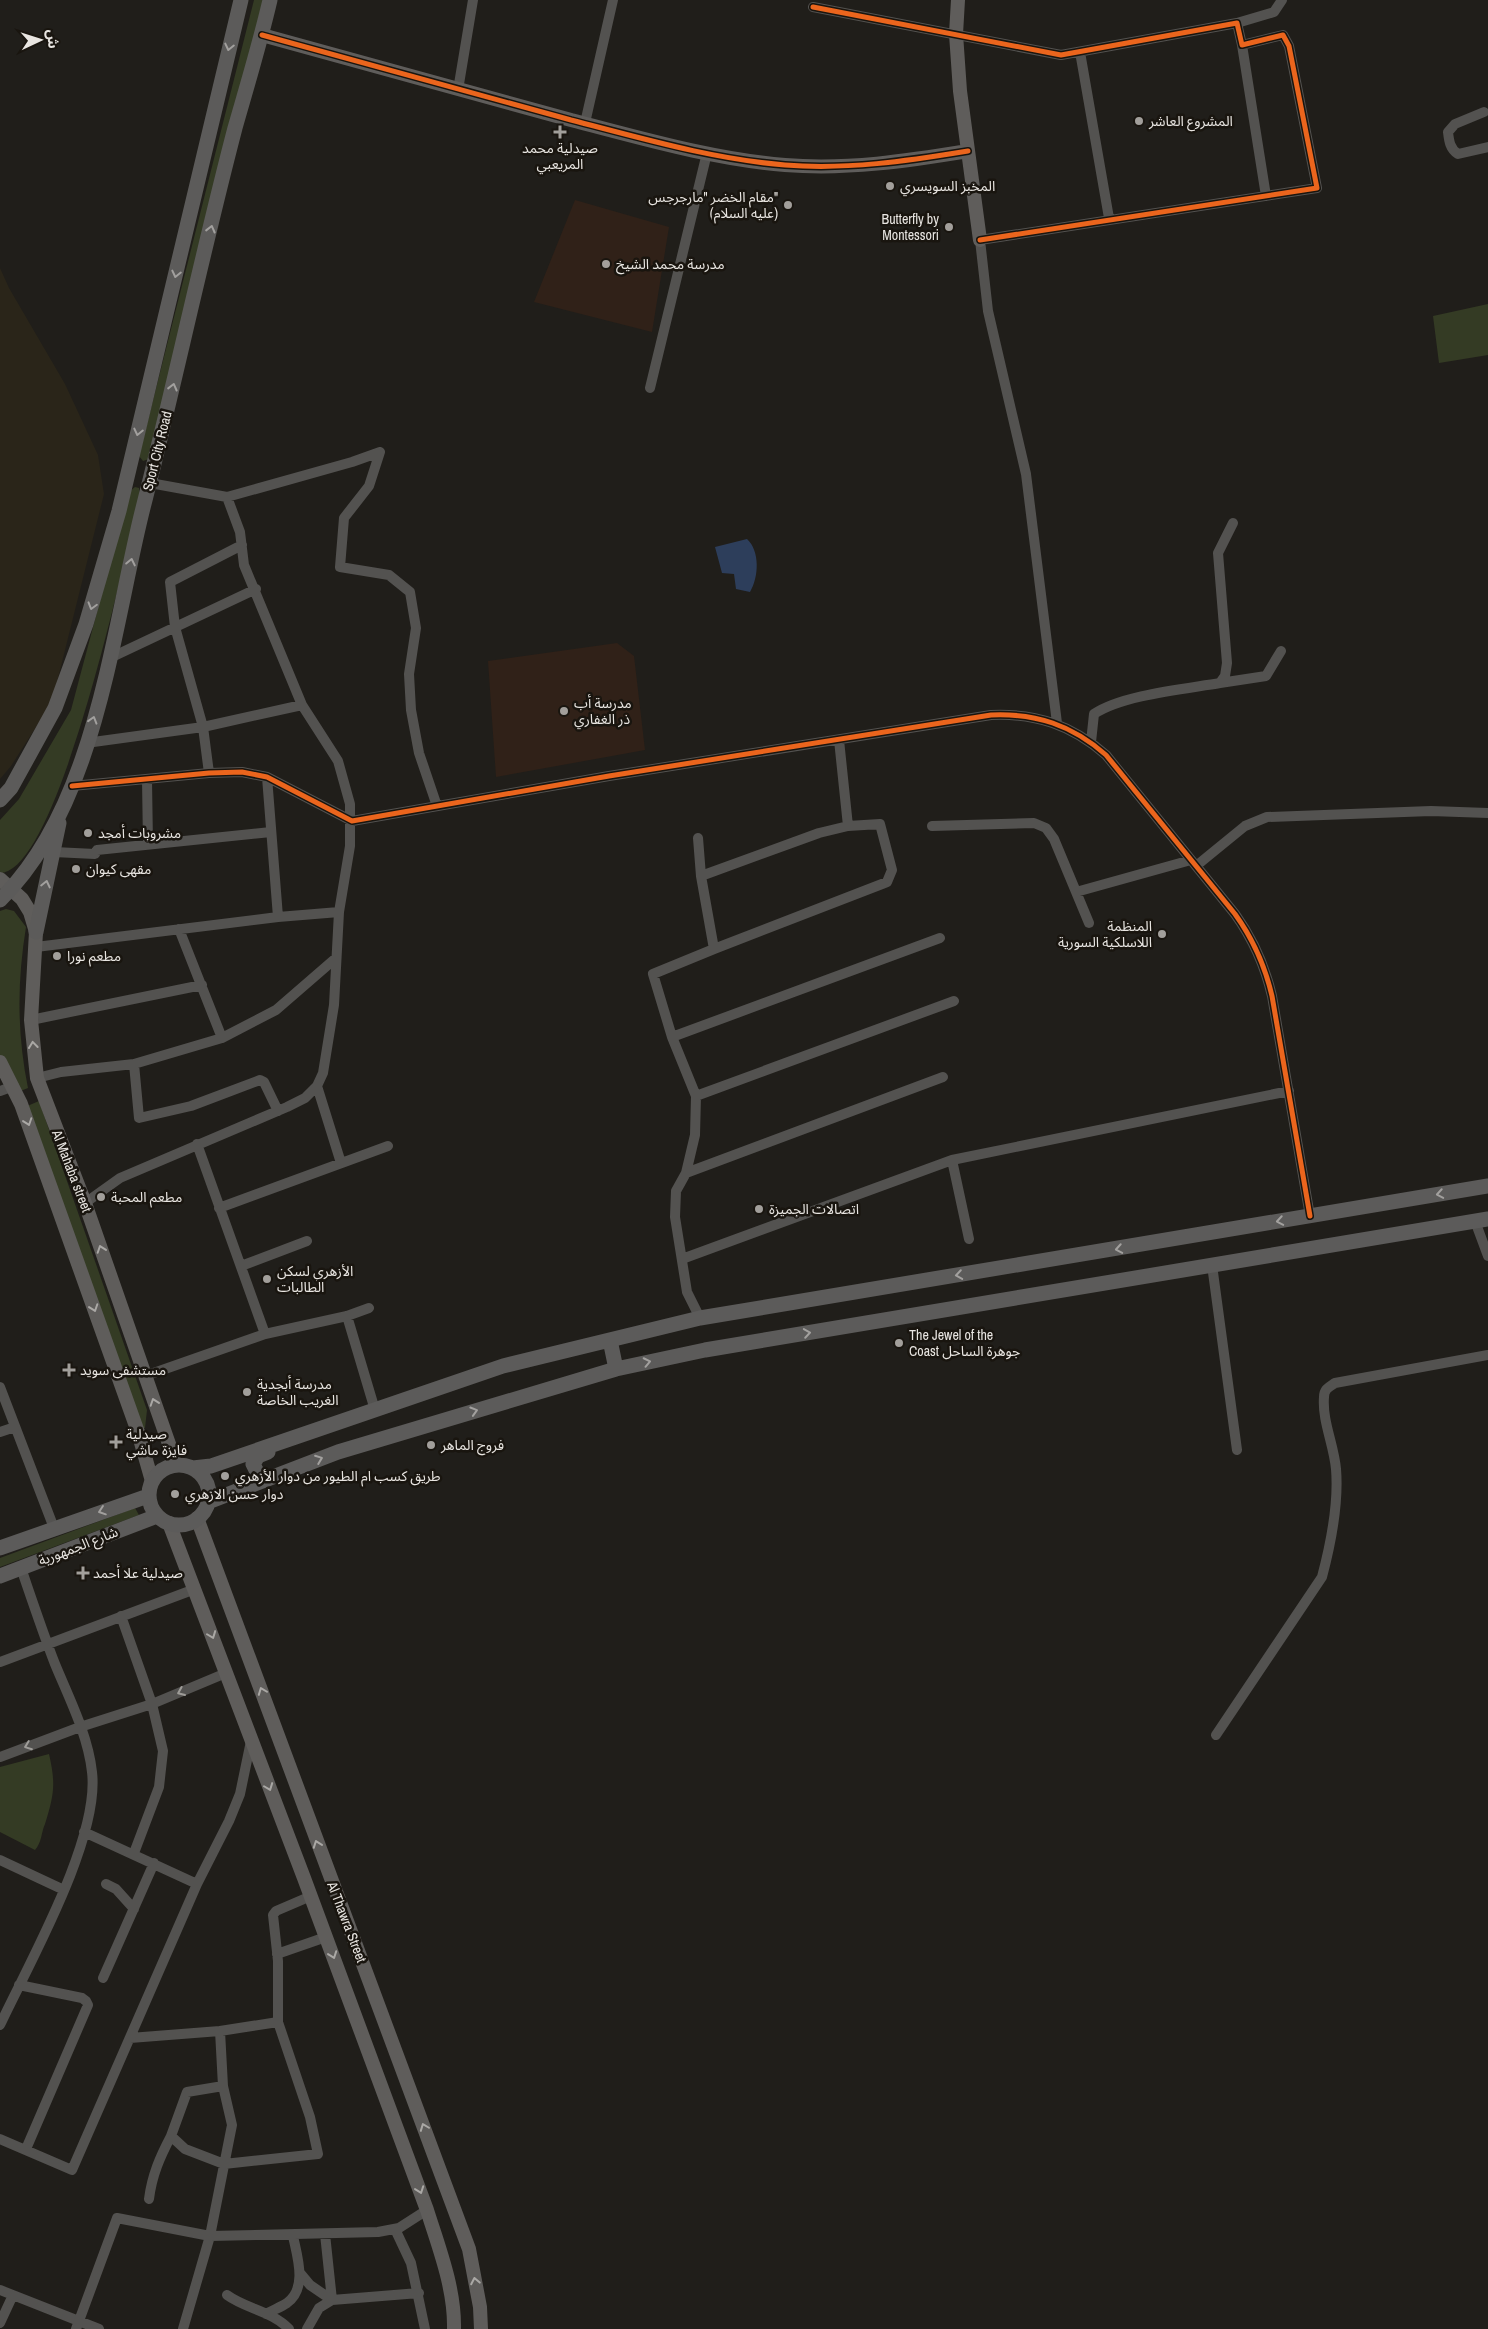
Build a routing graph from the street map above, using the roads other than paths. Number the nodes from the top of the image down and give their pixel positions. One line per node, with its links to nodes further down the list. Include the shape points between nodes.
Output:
1 (241, 0): 42 (main road, Sport City Road, one-way to 42, via 119,511 86,624 55,708 12,788)
2 (270, 0): 10 (main road, Sport City Road)
3 (473, 0): 13 (street)
4 (613, 0): 15 (street)
5 (958, 0): 9 (main road)
6 (1282, 0): 8 (street, via 1274,12)
7 (813, 7): 9 (street)
8 (1237, 23): 11 (street); 12 (street)
9 (956, 34): 12 (street, via 1061,55); 17 (main road)
10 (262, 35): 13 (main road); 23 (main road, Sport City Road, one-way to 10, via 235,129)
11 (1242, 45): 19 (street); 19 (street, via 1283,35 1289,46 1317,188)
12 (1080, 52): 20 (street)
13 (458, 90): 15 (main road)
14 (1484, 112): 16 (street, via 1455,124 1448,132 1450,146 1458,154)
15 (586, 123): 18 (main road)
16 (1488, 147)
17 (968, 150): 18 (main road, via 892,163 839,166 768,163); 21 (main road)
18 (707, 154): 22 (street)
19 (1266, 196): 20 (street)
20 (1108, 218): 21 (street)
21 (980, 240): 33 (street, via 988,311 1026,474)
22 (650, 388)
23 (150, 483): 24 (street); 30 (main road, Sport City Road, one-way to 23)
24 (227, 497): 26 (street); 44 (street, via 380,452 369,486 344,518 340,568 389,576 410,592 416,628 409,674 411,710 419,753)
25 (1233, 523): 31 (street, via 1218,553 1227,663)
26 (242, 545): 27 (street, via 244,564); 28 (street, via 170,582)
27 (256, 589): 28 (street); 32 (street)
28 (175, 627): 30 (street); 34 (street)
29 (1281, 651): 31 (street, via 1266,676)
30 (112, 657): 37 (main road, Sport City Road, one-way to 30)
31 (1220, 683): 36 (street, via 1102,708 1094,714)
32 (302, 705): 34 (street); 46 (street, via 338,762 348,790)
33 (1057, 723): 35 (street, via 1025,715 991,715); 36 (street)
34 (204, 727): 37 (street); 38 (street)
35 (839, 740): 44 (street); 47 (street)
36 (1091, 742): 53 (street, via 1116,767)
37 (86, 743): 41 (main road, Sport City Road)
38 (209, 773): 39 (street, via 242,772); 40 (street)
39 (268, 777): 46 (street); 49 (street)
40 (147, 780): 41 (street); 51 (street)
41 (72, 786): 43 (main road, Sport City Road)
42 (0, 800)
43 (62, 805): 52 (main road); 55 (main road, Sport City Road, via 43,844)
44 (438, 806): 46 (street)
45 (1488, 813): 53 (street, via 1431,811 1267,817 1245,826)
46 (352, 821): 58 (street)
47 (848, 826): 54 (street, via 819,833); 64 (street, via 880,824 892,870 888,882)
48 (932, 826): 56 (street, via 1029,823 1042,826 1052,835)
49 (271, 832): 51 (street); 59 (street)
50 (698, 838): 54 (street)
51 (148, 844): 52 (street, via 97,850 95,854)
52 (54, 852): 63 (main road, one-way to 52)
53 (1194, 863): 56 (street); 78 (street, via 1243,925 1261,960 1272,996)
54 (701, 876): 64 (street)
55 (6, 884): 57 (main road, Sport City Road); 63 (main road, Al Mahaba street, via 30,912)
56 (1076, 892): 60 (street)
57 (0, 900)
58 (339, 912): 59 (street); 65 (street)
59 (278, 917): 61 (street)
60 (1089, 923)
61 (179, 929): 63 (street); 66 (street)
62 (940, 938): 70 (street)
63 (36, 939): 68 (main road, Al Mahaba street)
64 (714, 949): 70 (street, via 653,974)
65 (336, 958): 69 (street, via 276,1010); 76 (street, via 334,1005 323,1073)
66 (202, 985): 68 (street); 69 (street)
67 (954, 1001): 80 (street)
68 (31, 1020): 74 (main road, Al Mahaba street, one-way to 68)
69 (222, 1038): 72 (street)
70 (672, 1038): 80 (street)
71 (0, 1062): 75 (main road, Al Mahaba street)
72 (134, 1064): 74 (street, via 61,1072); 82 (street, via 139,1118 191,1106 260,1080)
73 (943, 1077): 87 (street)
74 (37, 1078): 79 (main road, Al Mahaba street)
75 (14, 1086): 77 (street); 81 (main road, Al Mahaba street)
76 (317, 1086): 82 (street, via 305,1098); 86 (street)
77 (0, 1091)
78 (1289, 1091): 85 (street); 91 (street)
79 (43, 1096): 81 (main road, via 29,1098); 89 (main road, Al Mahaba street)
80 (696, 1096): 87 (street, via 695,1135)
81 (21, 1104): 112 (main road, Al Mahaba street, one-way to 112)
82 (278, 1111): 83 (street)
83 (197, 1144): 89 (street, via 120,1178); 90 (street)
84 (388, 1146): 86 (street)
85 (952, 1160): 93 (street); 96 (street)
86 (341, 1163): 90 (street)
87 (686, 1173): 96 (street, via 676,1191 675,1218)
88 (1488, 1186): 91 (main road, one-way to 91)
89 (85, 1203): 106 (main road, Al Mahaba street, one-way to 89)
90 (219, 1208): 98 (street)
91 (1310, 1216): 101 (main road, one-way to 101)
92 (1481, 1220): 95 (street); 97 (main road)
93 (969, 1239)
94 (307, 1241): 98 (street)
95 (1488, 1256)
96 (682, 1259): 101 (street, via 687,1292)
97 (1212, 1265): 105 (main road, one-way to 97, via 705,1350); 114 (street)
98 (241, 1266): 102 (street)
99 (368, 1308): 100 (street)
100 (347, 1316): 102 (street); 108 (street)
101 (700, 1318): 103 (main road)
102 (265, 1334): 106 (street)
103 (610, 1340): 105 (main road); 108 (main road, via 504,1366)
104 (1488, 1355): 133 (street, via 1336,1383 1328,1388 1324,1394 1324,1408 1337,1489 1330,1550 1322,1577)
105 (616, 1369): 117 (main road, one-way to 105, via 338,1452)
106 (145, 1376): 109 (main road, Al Mahaba street, one-way to 106)
107 (0, 1387): 110 (street)
108 (375, 1410): 113 (main road)
109 (162, 1424): 112 (main road, via 149,1434); 115 (main road, Al Mahaba street)
110 (15, 1427): 111 (street); 122 (street)
111 (0, 1432)
112 (138, 1432): 118 (main road, Al Mahaba street)
113 (296, 1437): 116 (main road, via 211,1466); 117 (main road, via 254,1460 254,1469)
114 (1237, 1450)
115 (176, 1464): 116 (main road); 118 (main road, via 161,1470)
116 (193, 1468): 119 (main road, via 206,1482)
117 (268, 1478): 119 (main road)
118 (150, 1488): 121 (main road); 122 (main road, شارع الجمهورية, one-way to 122)
119 (208, 1502): 120 (main road)
120 (197, 1518): 121 (main road, via 179,1525); 140 (main road, Al Thawra Street, one-way to 120)
121 (163, 1519): 124 (main road, شارع الجمهورية); 126 (main road, Al Thawra Street)
122 (54, 1528): 123 (main road, شارع الجمهورية)
123 (0, 1548)
124 (21, 1568): 125 (main road, شارع الجمهورية); 128 (street)
125 (0, 1576)
126 (194, 1590): 127 (street); 130 (main road, Al Thawra Street, one-way to 130)
127 (121, 1616): 128 (street); 131 (street)
128 (47, 1644): 129 (street); 132 (street)
129 (0, 1662)
130 (226, 1673): 131 (street, one-way to 131); 134 (main road, Al Thawra Street)
131 (152, 1704): 132 (street); 137 (street, via 163,1751 160,1787)
132 (80, 1726): 135 (street, one-way to 135); 136 (street, via 92,1772 91,1807)
133 (1216, 1734)
134 (251, 1741): 141 (main road, Al Thawra Street, one-way to 141); 143 (street, via 240,1794)
135 (0, 1757)
136 (84, 1832): 137 (street); 144 (street)
137 (134, 1853): 139 (street)
138 (0, 1860): 144 (street)
139 (154, 1863): 143 (street); 147 (street)
140 (326, 1868): 141 (main road); 146 (main road, Al Thawra Street)
141 (304, 1878): 145 (main road, Al Thawra Street)
142 (106, 1884): 147 (street, via 116,1889)
143 (196, 1884): 156 (street)
144 (64, 1890): 152 (street)
145 (311, 1896): 148 (main road, Al Thawra Street); 150 (street, via 273,1914)
146 (341, 1906): 148 (main road, via 328,1908); 183 (main road, Al Thawra Street, one-way to 146, via 469,2249)
147 (134, 1909): 151 (street)
148 (318, 1916): 149 (main road, Al Thawra Street)
149 (326, 1937): 150 (street); 163 (main road, Al Thawra Street, one-way to 163)
150 (278, 1954): 153 (street)
151 (103, 1978)
152 (19, 1985): 154 (street); 160 (street, via 82,1998 88,2005)
153 (278, 2022): 155 (street); 161 (street, via 310,2117 318,2154)
154 (0, 2025)
155 (220, 2031): 156 (street); 157 (street)
156 (130, 2038): 160 (street, via 72,2170)
157 (223, 2086): 158 (street, via 187,2092); 161 (street, via 232,2125)
158 (171, 2136): 161 (street, via 185,2149); 162 (street, via 157,2163)
159 (0, 2139): 160 (street)
160 (26, 2150)
161 (224, 2164): 166 (street)
162 (150, 2199)
163 (427, 2210): 164 (street); 182 (main road, Al Thawra Street, via 443,2259)
164 (394, 2229): 165 (street); 170 (street, via 411,2263)
165 (325, 2234): 167 (street); 173 (street)
166 (210, 2236): 167 (street); 176 (street, via 118,2218); 178 (street)
167 (293, 2236): 168 (street)
168 (300, 2273): 173 (street, via 310,2285); 174 (street, via 293,2297)
169 (0, 2290): 171 (street)
170 (419, 2293): 173 (street); 181 (street)
171 (13, 2295): 175 (street); 176 (street, via 53,2310)
172 (227, 2295): 174 (street, via 238,2304)
173 (332, 2300): 180 (street, via 319,2308)
174 (266, 2314): 179 (street)
175 (0, 2323)
176 (78, 2325): 177 (street)
177 (99, 2329)
178 (183, 2329)
179 (289, 2329)
180 (307, 2329)
181 (425, 2329)
182 (454, 2329)
183 (481, 2329)

